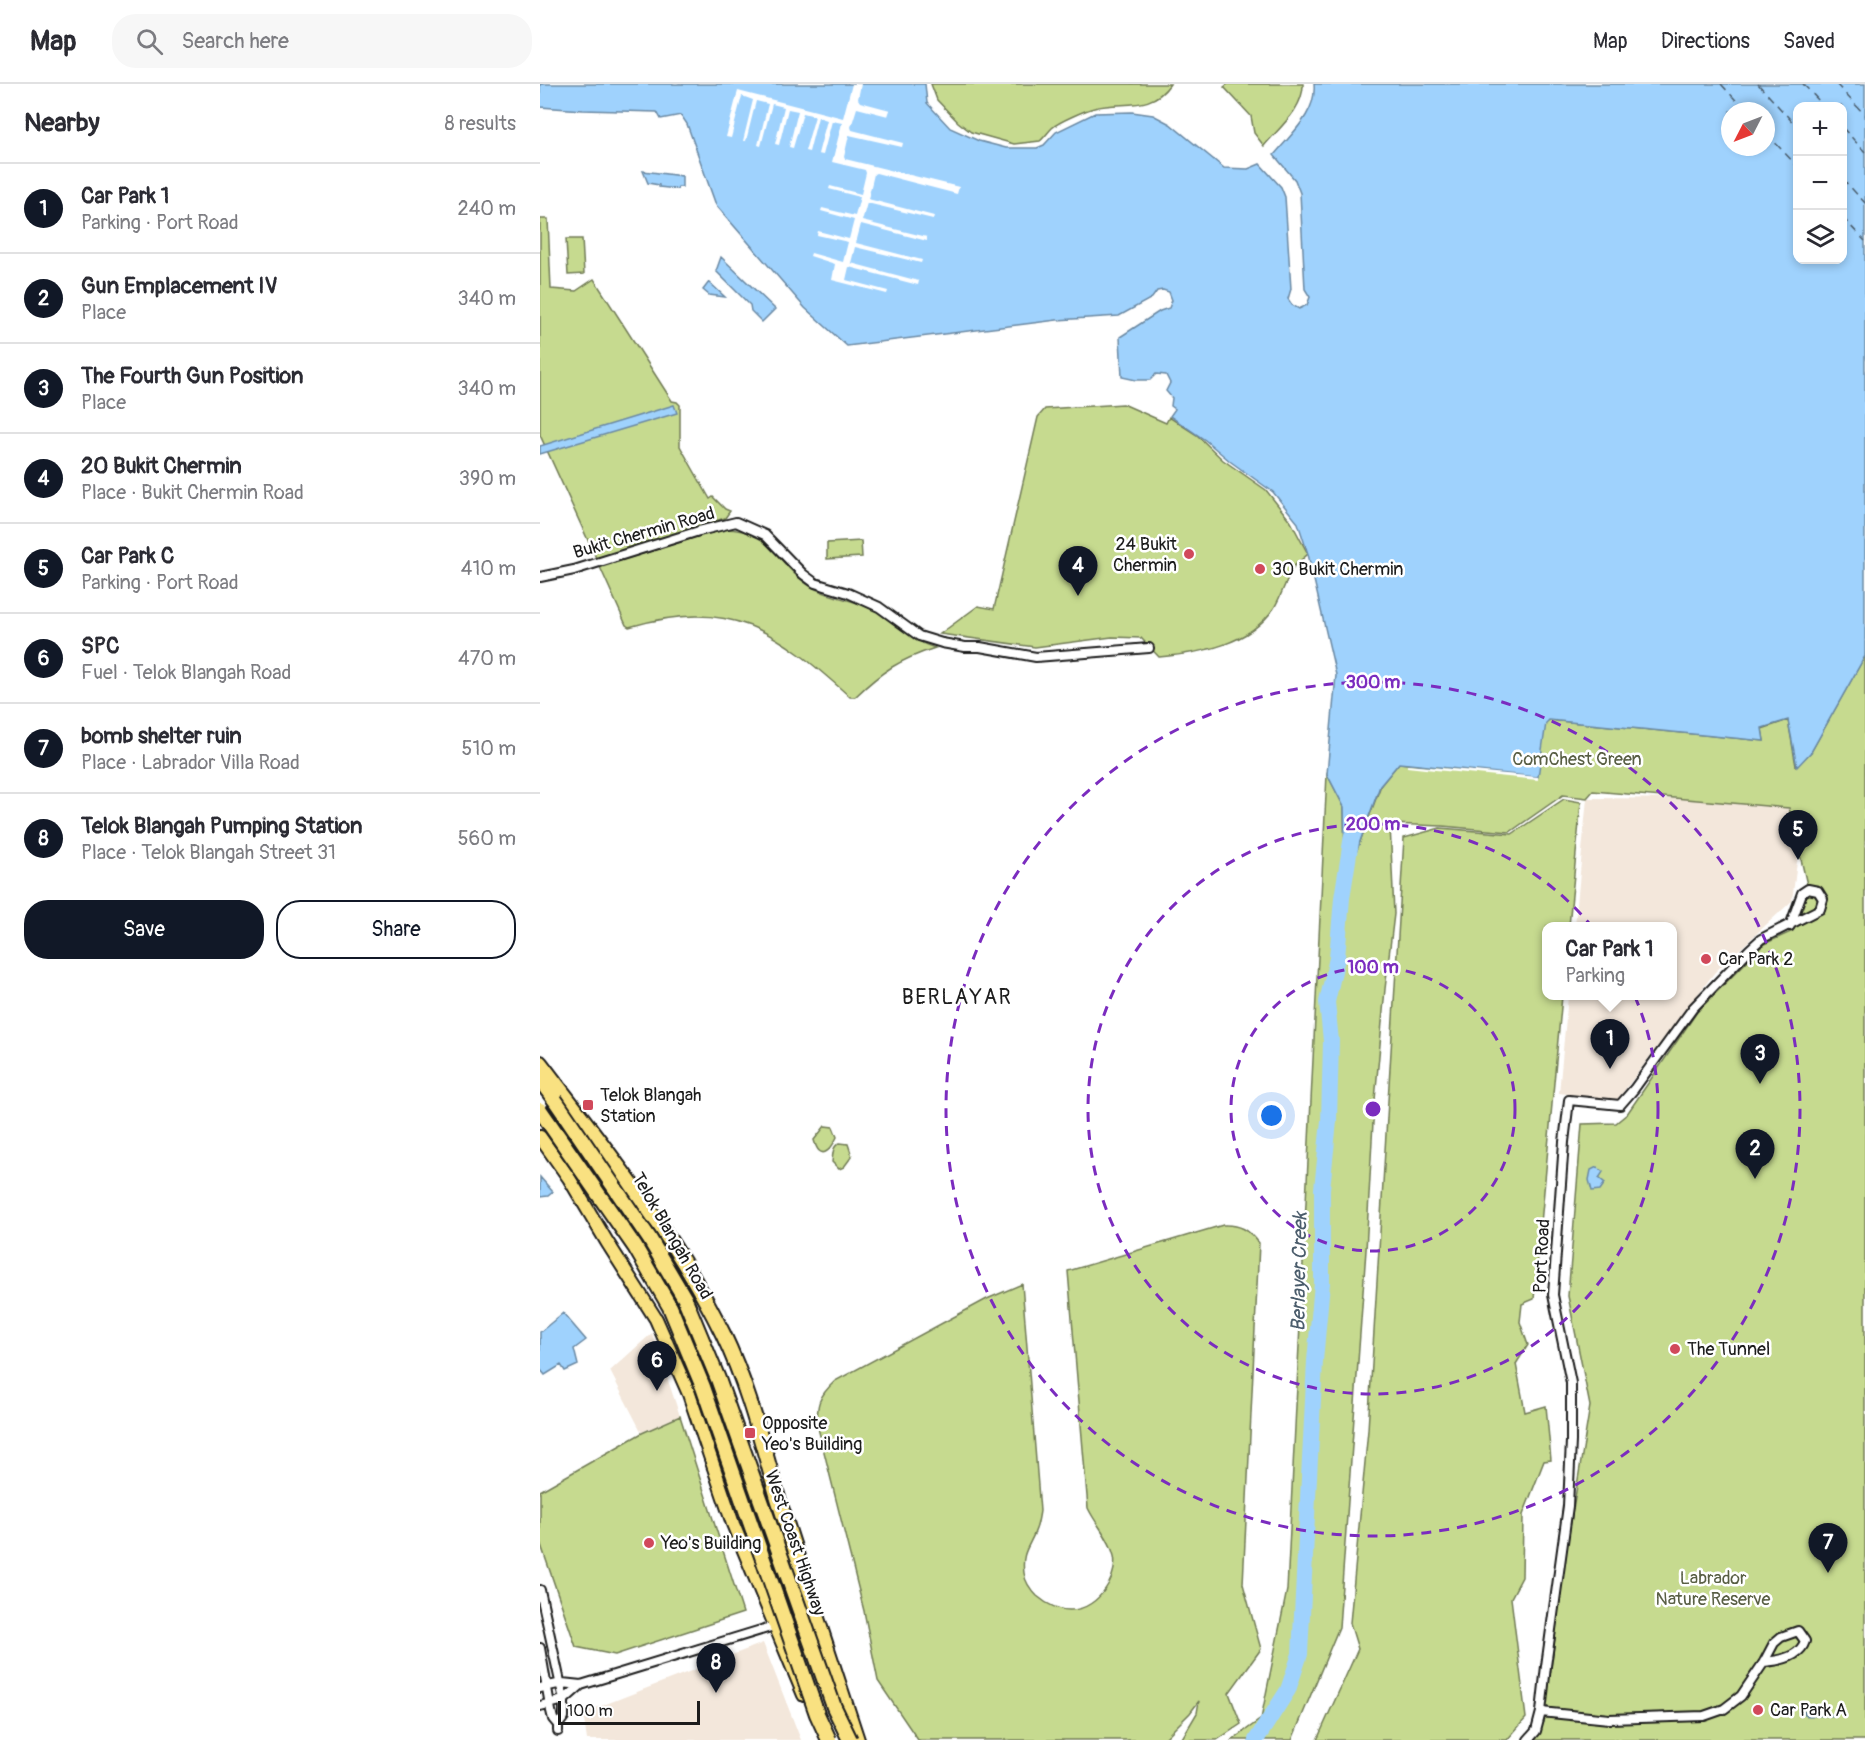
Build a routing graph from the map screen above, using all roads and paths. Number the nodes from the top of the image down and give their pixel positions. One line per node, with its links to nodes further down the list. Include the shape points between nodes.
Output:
1 (540, 577): 2 (street, Bukit Chermin Road, via 736,522 765,535 815,583 879,607 919,636 965,648 980,646 1036,657)
2 (1149, 648)
3 (1799, 904): 4 (street, via 1804,912); 4 (street, via 1803,891 1818,891 1823,902); 5 (street)
4 (1814, 913): 5 (street, Port Road)
5 (1790, 926): 23 (street, Port Road, via 1761,939 1710,989 1620,1105 1569,1100 1553,1295 1571,1383 1571,1451 1568,1506)
6 (540, 1063): 27 (highway, via 666,1232 724,1335 753,1412)
7 (540, 1068): 11 (main road, Telok Blangah Road, via 630,1197 690,1298)
8 (540, 1080): 26 (highway, West Coast Highway, bridge, via 649,1238 685,1299 718,1379 834,1707)
9 (540, 1110): 25 (highway, West Coast Highway, bridge, via 635,1247 670,1307)
10 (540, 1137): 12 (main road, via 656,1318)
11 (742, 1434): 12 (main road, via 717,1441); 27 (main road, Telok Blangah Road)
12 (709, 1450): 14 (main road, via 733,1524)
13 (540, 1590): 17 (street)
14 (774, 1626): 18 (street); 24 (main road)
15 (540, 1647): 19 (street)
16 (1764, 1662): 16 (street, via 1781,1637 1798,1631 1805,1641 1802,1648 1785,1659); 23 (street, via 1741,1696 1724,1709 1704,1716 1609,1719)
17 (562, 1683): 18 (street); 19 (street); 20 (street)
18 (581, 1685): 20 (street)
19 (543, 1687): 21 (street)
20 (564, 1700): 21 (street); 21 (street, via 564,1717 558,1728)
21 (550, 1704): 22 (street)
22 (540, 1706)
23 (1541, 1712): 28 (street, via 1536,1731)
24 (824, 1740)
25 (829, 1740)
26 (850, 1740)
27 (857, 1740)
28 (1528, 1740)

